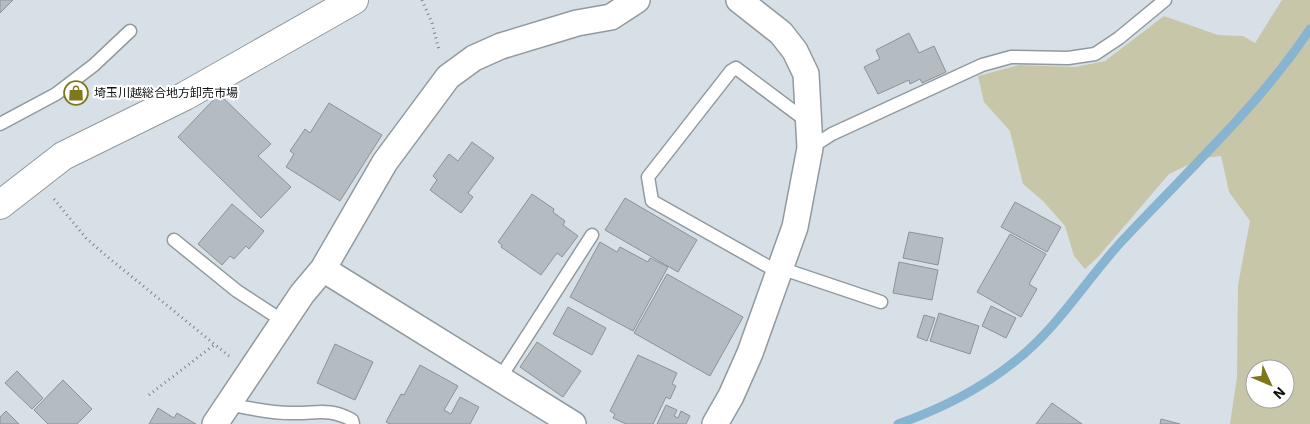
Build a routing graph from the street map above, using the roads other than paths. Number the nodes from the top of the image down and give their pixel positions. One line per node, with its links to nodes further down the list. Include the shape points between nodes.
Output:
1 (354, 0): 9 (street, via 185,96 63,156)
2 (637, 0): 12 (street, via 611,16 501,46 474,58 448,77 385,162)
3 (739, 0): 6 (street, via 781,33 795,51 806,74)
4 (1165, 0): 8 (lane, via 1095,54 1068,58 1010,57 982,65 832,134)
5 (130, 31): 7 (lane, via 94,65 56,94)
6 (808, 122): 8 (street); 13 (lane, via 736,68 648,177 652,201)
7 (0, 124)
8 (810, 148): 13 (street, via 795,227)
9 (0, 205)
10 (592, 235): 16 (lane)
11 (174, 240): 15 (lane, via 237,291)
12 (323, 269): 15 (street); 16 (street)
13 (779, 270): 14 (lane); 21 (street, via 750,353 732,396)
14 (881, 302)
15 (283, 321): 17 (street)
16 (500, 378): 20 (street)
17 (221, 414): 18 (lane, via 257,410)
18 (307, 418): 19 (lane, via 337,413 352,420)
19 (353, 424)
20 (573, 424)
21 (715, 424)

